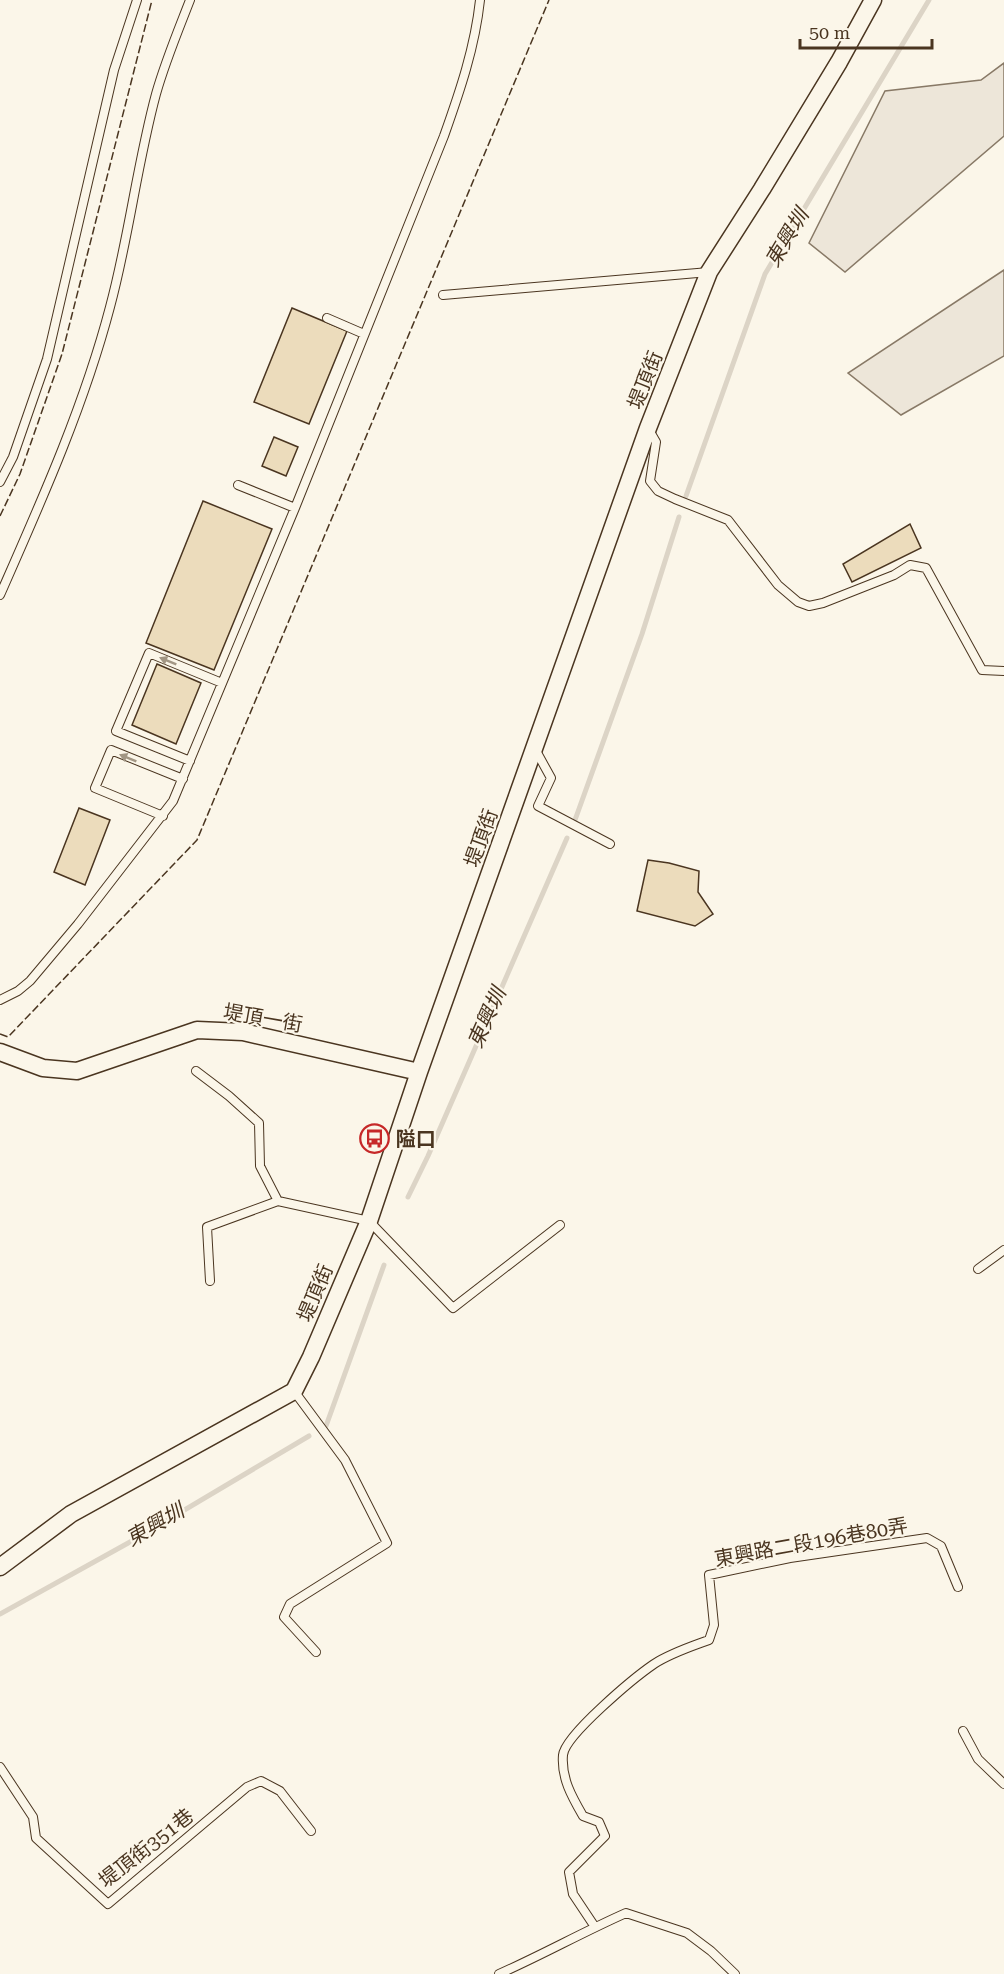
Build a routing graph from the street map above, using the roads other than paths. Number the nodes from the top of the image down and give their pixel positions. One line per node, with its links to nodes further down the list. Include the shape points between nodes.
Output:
1 (136, 0): 10 (lane, via 114,70 47,359 13,457)
2 (190, 0): 13 (lane, via 156,93 110,306 92,367)
3 (480, 0): 8 (lane, via 465,76)
4 (873, 0): 5 (street, 堤頂街)
5 (709, 272): 6 (lane); 9 (street, 堤頂街)
6 (443, 295)
7 (327, 318): 8 (lane)
8 (364, 333): 12 (lane)
9 (648, 428): 14 (lane, via 656,442 650,481 658,491 728,520 778,585 798,602 809,606 823,603 910,565 926,567 982,670); 16 (street, 堤頂街)
10 (0, 482)
11 (238, 485): 12 (lane)
12 (295, 508): 15 (lane)
13 (0, 595)
14 (1004, 671)
15 (222, 683): 17 (lane); 17 (lane, one-way to 17, via 149,653 116,731)
16 (535, 748): 20 (lane, via 551,778 537,806); 24 (street, 堤頂街)
17 (190, 761): 18 (lane)
18 (183, 779): 19 (lane); 19 (lane, one-way to 19, via 111,750 95,788)
19 (163, 816): 21 (lane, via 30,981)
20 (610, 844)
21 (0, 1000)
22 (0, 1052): 24 (street, 堤頂一街, via 44,1068 77,1071 197,1030 243,1032)
23 (196, 1071): 25 (lane, via 259,1123 260,1166)
24 (419, 1072): 26 (street, 堤頂街)
25 (278, 1201): 26 (lane); 30 (lane, via 207,1227)
26 (369, 1221): 27 (lane, via 453,1308); 31 (street, 堤頂街)
27 (560, 1225)
28 (1004, 1250): 29 (lane)
29 (978, 1269)
30 (210, 1281)
31 (294, 1391): 32 (street, via 71,1514); 34 (lane, via 345,1460 387,1543 290,1604 284,1617)
32 (0, 1567)
33 (958, 1587): 39 (lane, 東興路二段196巷80弄, via 941,1546 927,1538 790,1558 709,1575 714,1625 709,1640 678,1651 620,1691 571,1738 563,1754 566,1785 583,1816 599,1822 605,1836 569,1872 573,1894)
34 (316, 1652)
35 (963, 1731): 37 (lane, via 978,1759)
36 (0, 1767): 38 (lane, 堤頂街351巷, via 33,1817 36,1838 108,1904 247,1787 261,1781 280,1791)
37 (1004, 1785)
38 (311, 1831)
39 (595, 1927): 40 (lane); 41 (lane, via 626,1913 687,1933)
40 (499, 1974)
41 (735, 1974)

